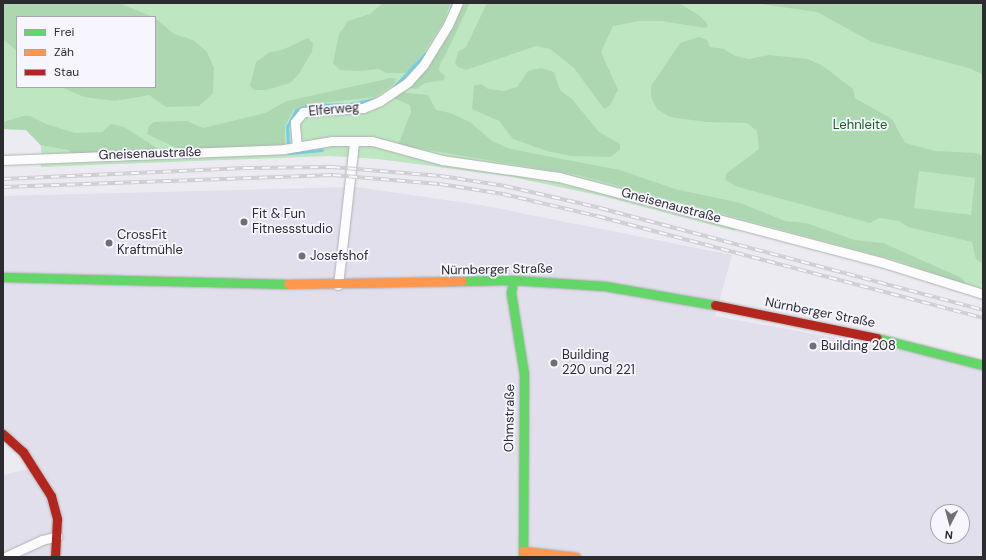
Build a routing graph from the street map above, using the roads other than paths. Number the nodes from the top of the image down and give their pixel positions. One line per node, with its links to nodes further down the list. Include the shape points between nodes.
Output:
1 (458, 3): 3 (street, Elferweg, via 424,64 408,82 380,102 363,108 303,112 295,122)
2 (354, 142): 3 (street, via 332,141); 7 (street); 8 (street, Gneisenaustraße, via 372,141 442,160 559,177 881,262)
3 (297, 147): 4 (street, Gneisenaustraße)
4 (3, 160)
5 (3, 277): 7 (street, Nürnberger Straße)
6 (513, 280): 7 (street, Nürnberger Straße); 9 (street, Nürnberger Straße, via 605,286 726,307 878,338); 12 (street, Ohmstraße, via 511,293 524,374)
7 (338, 285)
8 (983, 294)
9 (983, 364)
10 (3, 434): 11 (street, via 23,452 42,478 51,496)
11 (58, 536): 13 (street, via 42,540); 14 (street)
12 (523, 554): 15 (street)
13 (5, 557)
14 (55, 557)
15 (576, 557)

